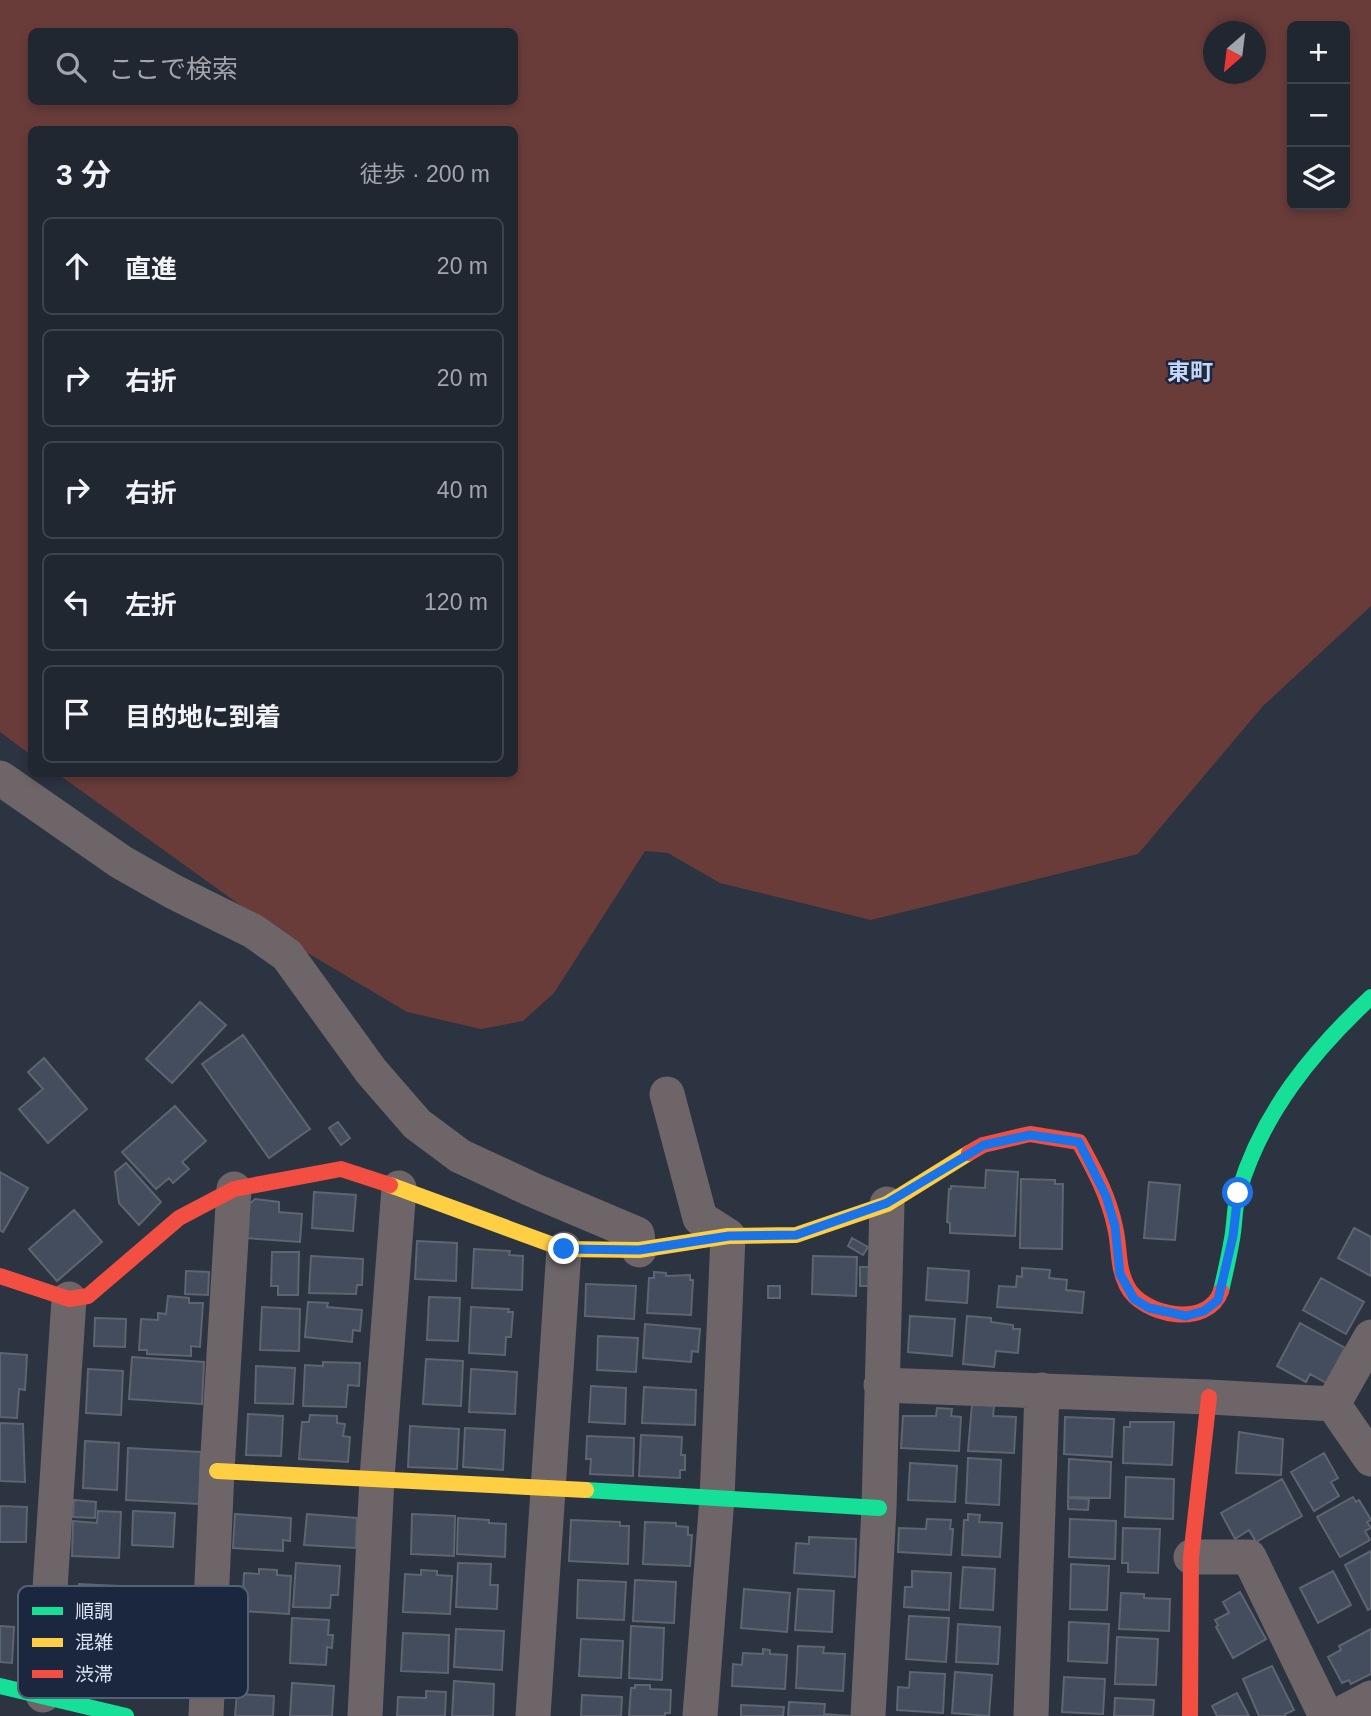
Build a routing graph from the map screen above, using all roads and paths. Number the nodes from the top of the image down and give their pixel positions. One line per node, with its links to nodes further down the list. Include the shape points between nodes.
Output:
1 (0, 778): 9 (street, via 121,862 253,931 286,956 371,1072 417,1124 460,1156 637,1234)
2 (1371, 997): 6 (street, via 1308,1061 1271,1120 1238,1193 1218,1300 1204,1311 1186,1316 1149,1308 1134,1299 1120,1274 1115,1226 1106,1196 1079,1142 1030,1135 984,1145)
3 (667, 1094): 7 (street, via 700,1218)
4 (399, 1188): 5 (street, via 341,1170); 8 (street); 19 (street)
5 (234, 1189): 11 (street, via 179,1218 88,1296); 18 (street)
6 (887, 1203): 7 (street, via 796,1235); 13 (street)
7 (729, 1236): 9 (street); 21 (street)
8 (564, 1249): 9 (street); 20 (street)
9 (639, 1250)
10 (0, 1276): 11 (street)
11 (69, 1299): 24 (street)
12 (1371, 1337): 16 (street)
13 (881, 1385): 14 (street); 22 (street)
14 (1042, 1390): 15 (street); 37 (street)
15 (1209, 1397): 16 (street); 23 (street)
16 (1333, 1404): 17 (street)
17 (1371, 1459)
18 (217, 1471): 19 (street); 25 (street)
19 (377, 1478): 20 (street); 33 (street)
20 (547, 1489): 21 (street); 34 (street)
21 (717, 1498): 22 (street); 35 (street)
22 (879, 1508): 36 (street)
23 (1191, 1558): 38 (street); 39 (street, via 1249,1556)
24 (50, 1586)
25 (212, 1586)
26 (0, 1686): 27 (street)
27 (18, 1690)
28 (55, 1698): 31 (street)
29 (207, 1698): 32 (street)
30 (1371, 1698): 40 (street)
31 (126, 1716)
32 (206, 1716)
33 (365, 1716)
34 (533, 1716)
35 (700, 1716)
36 (868, 1716)
37 (1031, 1716)
38 (1191, 1716)
39 (1326, 1716)
40 (1337, 1716)

